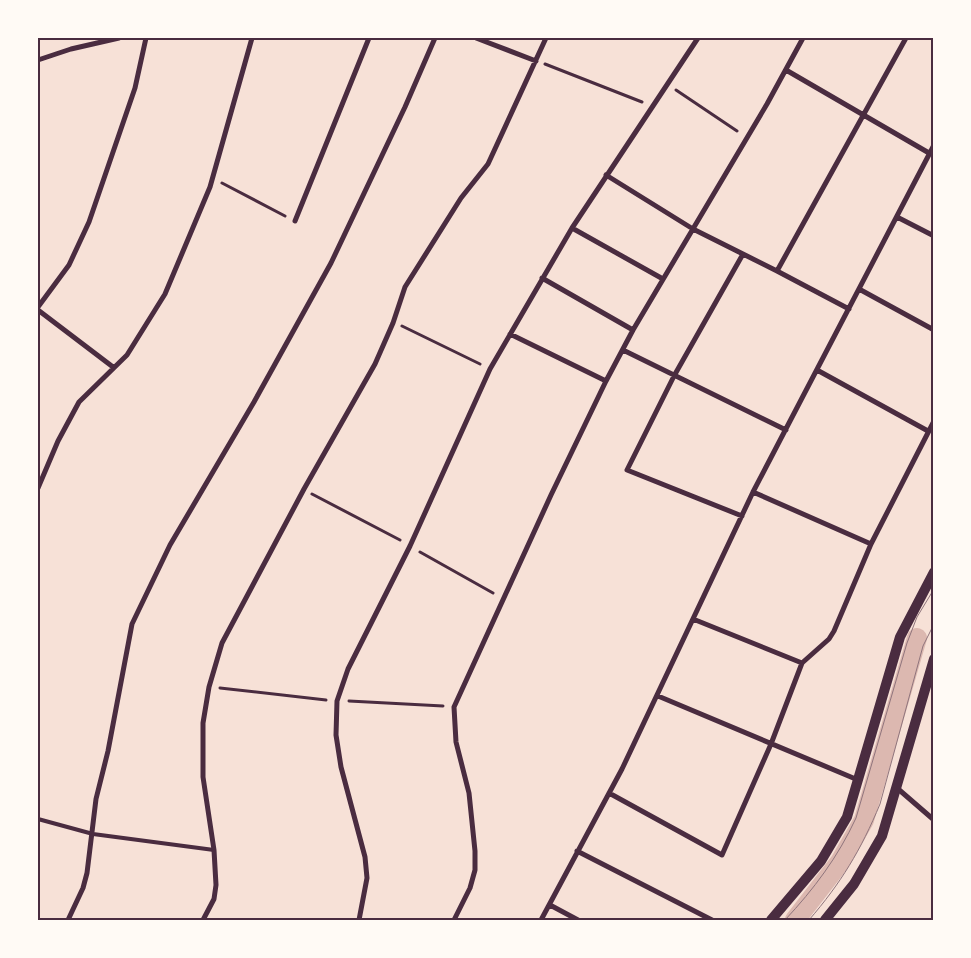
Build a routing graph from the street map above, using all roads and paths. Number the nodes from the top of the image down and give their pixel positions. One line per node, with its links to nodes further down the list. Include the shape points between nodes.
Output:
1 (119, 38): 11 (street)
2 (146, 38): 32 (street, via 135,88 89,222 69,265)
3 (252, 38): 21 (street)
4 (369, 38): 23 (street)
5 (435, 38): 62 (street, via 331,263 170,545 132,624 96,799)
6 (476, 38): 12 (street)
7 (546, 38): 12 (street)
8 (698, 38): 14 (street)
9 (803, 38): 13 (street)
10 (906, 38): 16 (street)
11 (38, 60)
12 (536, 61): 15 (path); 34 (street, via 488,164 461,198 405,288)
13 (786, 70): 16 (street); 17 (street)
14 (667, 84): 15 (street); 17 (path)
15 (652, 106): 20 (street)
16 (864, 116): 19 (street); 28 (street)
17 (747, 138): 25 (street)
18 (934, 145): 19 (street)
19 (930, 153): 22 (street)
20 (606, 175): 24 (street); 25 (street)
21 (212, 178): 23 (path); 39 (street, via 165,294 136,343)
22 (897, 217): 26 (street); 31 (street)
23 (295, 221)
24 (572, 228): 29 (street); 30 (street)
25 (693, 229): 27 (street); 30 (street)
26 (934, 236)
27 (743, 254): 28 (street); 42 (street)
28 (777, 271): 33 (street)
29 (542, 278): 35 (street); 37 (street)
30 (662, 279): 35 (street)
31 (859, 289): 33 (street); 36 (street)
32 (38, 309): 39 (street)
33 (849, 309): 41 (street)
34 (394, 323): 40 (path); 63 (street, via 375,364 222,643 209,686 201,754)
35 (633, 330): 38 (street)
36 (934, 330)
37 (510, 334): 40 (street); 43 (street)
38 (622, 350): 42 (street); 43 (street)
39 (113, 368): 47 (street, via 79,402)
40 (490, 369): 68 (street, via 410,546 357,650 337,701 336,735 341,767 365,857 367,878)
41 (817, 370): 45 (street); 46 (street)
42 (674, 376): 45 (street); 49 (street, via 627,470)
43 (606, 381): 69 (street, via 454,707 456,742 469,793 475,851 475,870 470,888)
44 (934, 421): 46 (street)
45 (786, 430): 48 (street)
46 (928, 431): 50 (street)
47 (38, 488)
48 (753, 492): 49 (street); 50 (street)
49 (742, 516): 52 (street)
50 (872, 544): 54 (street, via 834,631)
51 (934, 572): 57 (main road, via 900,637)
52 (693, 619): 54 (street); 55 (street)
53 (934, 659): 58 (main road)
54 (802, 663): 56 (street)
55 (658, 696): 56 (street); 59 (street)
56 (771, 744): 57 (street); 59 (street, via 722,855)
57 (858, 780): 73 (main road, via 846,817 821,861)
58 (897, 788): 61 (street); 74 (main road, via 882,836 870,860)
59 (609, 793): 64 (street)
60 (38, 819): 62 (lane)
61 (934, 820)
62 (93, 834): 63 (lane); 66 (street, via 83,888)
63 (214, 850): 67 (street, via 214,899)
64 (577, 850): 65 (street); 72 (street)
65 (550, 905): 70 (street); 71 (street)
66 (68, 920)
67 (203, 920)
68 (359, 920)
69 (454, 920)
70 (541, 920)
71 (578, 920)
72 (712, 920)
73 (771, 920)
74 (824, 920)

